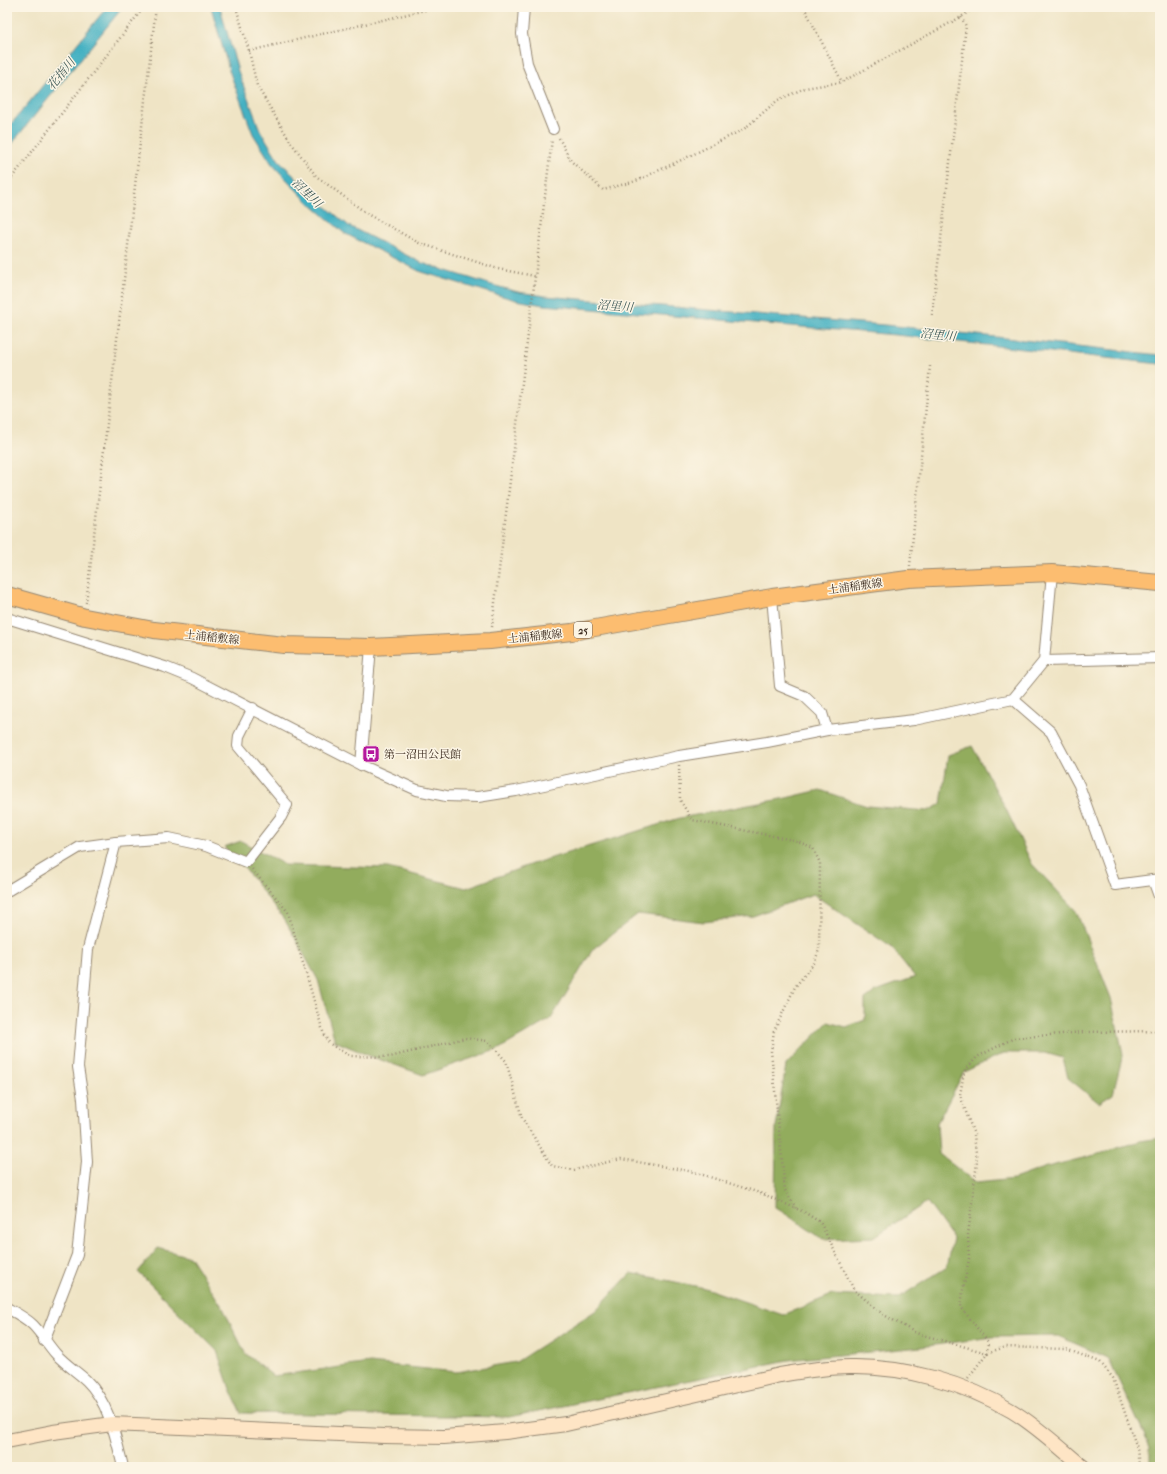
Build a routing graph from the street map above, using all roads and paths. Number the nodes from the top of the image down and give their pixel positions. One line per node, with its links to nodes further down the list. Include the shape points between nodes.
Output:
1 (144, 7): 12 (path)
2 (156, 7): 21 (path)
3 (236, 7): 9 (path)
4 (438, 7): 9 (path)
5 (524, 7): 11 (street, via 522,34 527,62)
6 (799, 7): 10 (path, via 806,11)
7 (975, 7): 8 (path)
8 (961, 16): 10 (path); 14 (path, via 966,26)
9 (249, 51): 13 (path, via 256,86 290,141 316,176 369,215 418,243 498,269)
10 (842, 82): 11 (path, via 805,88 778,100 744,129 636,181 603,190 571,161)
11 (553, 129): 13 (path)
12 (7, 184)
13 (535, 276): 23 (path)
14 (932, 316)
15 (930, 366): 17 (path)
16 (1052, 573): 17 (main road, 土浦稲敷線 / 25); 18 (main road, 土浦稲敷線 / 25); 26 (street)
17 (908, 579): 20 (main road, 土浦稲敷線 / 25)
18 (1160, 583)
19 (7, 595): 21 (main road, 土浦稲敷線 / 25)
20 (772, 597): 23 (main road, 土浦稲敷線 / 25, via 572,632); 29 (street, via 780,686 804,696 822,713)
21 (85, 617): 24 (main road, 土浦稲敷線 / 25, via 154,630 276,644)
22 (7, 618): 28 (street, via 165,667)
23 (490, 641): 24 (main road, 土浦稲敷線 / 25)
24 (371, 647): 31 (street)
25 (1160, 658): 26 (street)
26 (1044, 661): 27 (street)
27 (1013, 699): 29 (street, via 914,720); 34 (street, via 1051,732 1079,785 1115,885)
28 (252, 708): 31 (street); 33 (street, via 239,736 238,746 286,805 282,817)
29 (827, 730): 30 (street)
30 (679, 756): 31 (street, via 478,797 446,796 417,790); 38 (path, via 680,800 692,820 798,841 813,848 820,863 819,950 814,963 792,993 774,1031 771,1051 785,1190)
31 (361, 764)
32 (116, 842): 33 (street, via 169,838 206,846); 35 (street, via 80,847); 40 (street, via 88,949 78,1067 87,1162 77,1254)
33 (246, 862): 38 (path, via 288,912 324,1035 330,1044 350,1056 390,1057 465,1038 488,1041 506,1061 522,1118 552,1166 574,1170 621,1159 694,1172 763,1194)
34 (1157, 879): 36 (street)
35 (7, 891)
36 (1160, 899)
37 (1160, 1031): 41 (path, via 1084,1032 1014,1038 977,1057 964,1072 960,1095 974,1135 977,1162 968,1235 969,1259 961,1307 988,1342)
38 (796, 1209): 41 (path, via 820,1222 854,1290 884,1315 916,1333)
39 (7, 1308): 40 (street, via 32,1325)
40 (44, 1341): 43 (street, via 64,1363 87,1381 99,1396)
41 (987, 1353): 42 (path); 47 (path, via 1005,1347 1066,1348 1100,1362 1113,1378 1138,1448)
42 (962, 1386): 43 (street, via 887,1369 815,1369 566,1424 444,1437); 46 (street, via 1012,1411)
43 (112, 1424): 44 (street); 45 (street)
44 (7, 1441)
45 (124, 1467)
46 (1083, 1467)
47 (1139, 1467)

